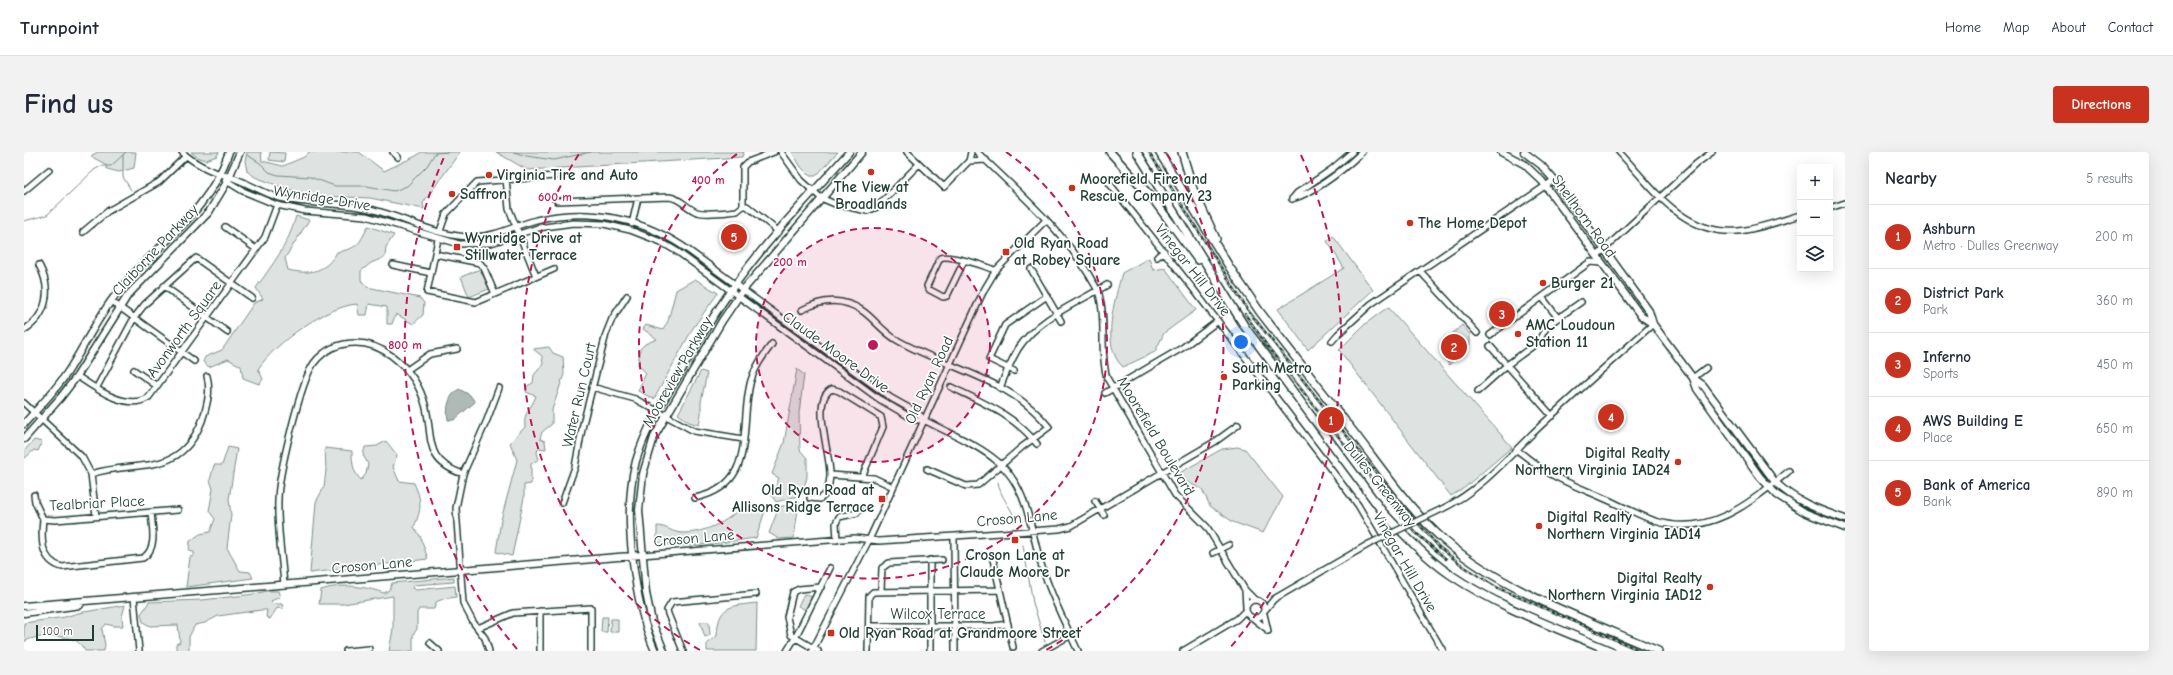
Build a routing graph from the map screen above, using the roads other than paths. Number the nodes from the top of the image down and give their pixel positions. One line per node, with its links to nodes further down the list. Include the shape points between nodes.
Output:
1 (230, 152): 27 (main road, Claiborne Parkway)
2 (240, 152): 30 (main road, Claiborne Parkway)
3 (393, 152): 22 (street)
4 (774, 152): 42 (street, via 748,162 743,167)
5 (781, 152): 35 (street, via 792,170)
6 (849, 152): 35 (main road, Mooreview Parkway)
7 (862, 152): 38 (main road, Mooreview Parkway)
8 (907, 152): 25 (street)
9 (971, 152): 24 (street)
10 (977, 152): 23 (street)
11 (1110, 152): 89 (highway, via 1153,199)
12 (1137, 152): 89 (highway, Dulles Greenway)
13 (1159, 152): 67 (highway, Dulles Greenway)
14 (1182, 152): 67 (highway, via 1196,195)
15 (1352, 152): 16 (street, via 1292,199 1322,184)
16 (1362, 152)
17 (1501, 152): 33 (main road, Shellhorn Road, via 1531,169)
18 (1524, 152): 31 (main road, Shellhorn Road, via 1541,165)
19 (1619, 152): 36 (street)
20 (1712, 152): 36 (street)
21 (184, 154): 27 (street, via 201,166); 51 (street, via 159,182 108,210)
22 (398, 157)
23 (986, 160): 24 (street); 45 (street)
24 (969, 161): 25 (street, via 944,187)
25 (919, 164): 38 (street, via 877,207 870,210 835,204)
26 (49, 170): 34 (street)
27 (221, 175): 30 (street, Wynridge Drive); 87 (main road, Claiborne Parkway, via 194,215 139,268)
28 (555, 176): 29 (street)
29 (506, 179): 48 (street, via 508,203); 50 (street, via 478,182 446,214)
30 (229, 180): 41 (street, Wynridge Drive, via 250,194); 50 (street, Wynridge Drive, via 281,198 369,209); 90 (main road, Claiborne Parkway, via 209,212 149,272)
31 (1554, 180): 33 (street); 57 (main road, Shellhorn Road)
32 (1109, 183): 58 (street, Vinegar Hill Drive)
33 (1546, 186): 55 (main road, Shellhorn Road); 71 (street)
34 (24, 192)
35 (814, 192): 38 (street); 52 (main road, Mooreview Parkway)
36 (1660, 197): 44 (street, via 1685,219 1701,227 1719,231 1747,229); 57 (street)
37 (638, 198): 39 (street); 42 (street, via 674,197 698,212 737,211); 46 (street)
38 (821, 198): 78 (main road, Mooreview Parkway)
39 (556, 201)
40 (1845, 203): 43 (street)
41 (277, 205): 54 (street, Wynridge Drive, via 366,216); 56 (street, Avonworth Square, via 269,230)
42 (742, 206): 52 (street, via 748,206)
43 (1833, 207)
44 (1797, 217)
45 (1045, 221): 70 (street, Old Ryan Road); 79 (street, Moorefield Boulevard, via 1077,256)
46 (632, 222): 48 (street, Wynridge Drive, via 604,216 571,215 536,220); 49 (street); 75 (street, Wynridge Drive, via 675,241)
47 (225, 227): 56 (street)
48 (516, 227): 50 (street, Wynridge Drive, via 482,236 463,236); 53 (street)
49 (630, 230): 53 (street, Wynridge Drive, via 604,224 573,223 548,226); 80 (street, Wynridge Drive, via 671,248)
50 (440, 231)
51 (83, 232)
52 (779, 232): 75 (main road, Mooreview Parkway)
53 (519, 235): 54 (street, Wynridge Drive, via 478,245); 73 (street)
54 (438, 239): 59 (street)
55 (1592, 248): 60 (main road, Shellhorn Road); 63 (street)
56 (256, 249): 74 (street, Avonworth Square)
57 (1606, 249): 60 (street); 98 (main road, Shellhorn Road, via 1649,311)
58 (1164, 252): 61 (street); 97 (street, Vinegar Hill Drive)
59 (435, 254): 72 (street); 81 (street, via 480,263)
60 (1597, 256): 64 (main road, Shellhorn Road)
61 (1157, 257)
62 (964, 261): 62 (street, via 943,256 940,258 927,286 928,289 943,297 947,296); 70 (street)
63 (1590, 262): 64 (street); 85 (street)
64 (1602, 263): 98 (main road, Shellhorn Road, via 1641,316)
65 (39, 265): 99 (street, via 46,281 46,301 38,318)
66 (393, 265): 72 (street)
67 (1230, 268): 229 (highway, Dulles Greenway, via 1260,312 1430,527 1477,566 1582,619)
68 (554, 269): 73 (street)
69 (1030, 269): 84 (street)
70 (996, 271): 109 (street, Old Ryan Road, via 978,301)
71 (1420, 271): 101 (street); 103 (street, via 1367,306)
72 (431, 273): 81 (street, via 427,292 476,302)
73 (536, 276): 81 (street)
74 (231, 283): 77 (street, via 196,258); 86 (street); 93 (street, Avonworth Square)
75 (736, 284): 78 (street, Wynridge Drive); 80 (main road, Mooreview Parkway)
76 (1107, 285): 79 (street)
77 (164, 286): 93 (street); 94 (street)
78 (743, 290): 83 (main road, Mooreview Parkway); 134 (street, Claude Moore Drive, via 887,395 918,413)
79 (1098, 290): 92 (street); 125 (street, Moorefield Boulevard, via 1102,305 1104,367)
80 (731, 291): 83 (street, Wynridge Drive); 130 (main road, Mooreview Parkway)
81 (495, 294)
82 (627, 296): 120 (street, Water Run Court, via 608,326)
83 (739, 296): 131 (main road, Mooreview Parkway); 134 (street, Claude Moore Drive, via 879,399 915,420)
84 (1046, 296): 92 (street); 111 (street, via 1005,325 989,359)
85 (1542, 297): 95 (street); 102 (street)
86 (252, 298)
87 (111, 301): 90 (street); 129 (main road, Claiborne Parkway, via 67,373)
88 (1580, 302): 95 (street)
89 (1230, 304): 228 (highway, Dulles Greenway, via 1272,365 1382,511 1412,542 1451,574 1495,601)
90 (120, 307): 94 (street); 116 (main road, Claiborne Parkway)
91 (802, 310): 109 (street, via 823,302 848,304 862,310 898,341)
92 (1057, 314): 96 (street); 111 (street, via 1027,338)
93 (206, 317): 100 (street); 107 (street, Avonworth Square)
94 (134, 318): 107 (street); 121 (street)
95 (1558, 318): 110 (street, via 1548,325 1536,343)
96 (1061, 321)
97 (1218, 321): 125 (street, via 1182,348); 227 (street, Vinegar Hill Drive, via 1358,505)
98 (1653, 324): 118 (main road, Shellhorn Road); 132 (street)
99 (24, 330)
100 (227, 332)
101 (1477, 333)
102 (1490, 335)
103 (1332, 342)
104 (772, 344): 139 (street, via 753,376)
105 (1490, 346): 110 (street)
106 (457, 349): 114 (street, via 430,354)
107 (181, 352): 108 (street); 119 (street, Avonworth Square)
108 (194, 361)
109 (949, 364): 124 (street); 134 (street, Old Ryan Road)
110 (1506, 365): 126 (street); 132 (street)
111 (1008, 368): 115 (street); 124 (street)
112 (1706, 368): 118 (street)
113 (134, 370): 119 (street)
114 (407, 370): 147 (street, via 424,402 432,447 444,464); 181 (street, via 381,349 356,342 341,344 330,350 318,358 310,369 278,491)
115 (1014, 371)
116 (77, 376): 121 (street, Avonworth Square); 133 (main road, Claiborne Parkway)
117 (207, 376): 146 (street, via 209,393 200,424 192,440 177,454 150,466 104,470)
118 (1693, 378): 150 (main road, Shellhorn Road, via 1702,385); 152 (main road, Shellhorn Road, via 1696,390)
119 (157, 386): 121 (street, Avonworth Square, via 144,401 122,402)
120 (592, 387): 130 (street, via 635,399); 157 (street, Water Run Court, via 575,467)
121 (97, 388)
122 (499, 388): 147 (street, via 489,417)
123 (951, 388): 137 (street, via 997,409)
124 (1000, 388): 137 (street, via 1028,405 1050,427)
125 (1112, 389): 127 (street); 145 (street, Moorefield Boulevard)
126 (1478, 391)
127 (1104, 393)
128 (24, 403): 129 (street)
129 (35, 412): 133 (street); 135 (main road, Claiborne Parkway)
130 (657, 412): 131 (street); 176 (main road, Mooreview Parkway, via 636,461 631,484)
131 (665, 416): 139 (street, via 694,431); 174 (main road, Mooreview Parkway, via 654,437 642,474 639,510)
132 (1552, 416): 141 (street)
133 (42, 419): 138 (main road, Claiborne Parkway); 146 (street, via 78,453)
134 (924, 420): 142 (street, Claude Moore Drive, via 981,449); 151 (street, Old Ryan Road)
135 (24, 424)
136 (1238, 425): 145 (street, Croson Lane)
137 (1033, 438): 140 (street); 142 (street)
138 (24, 439)
139 (743, 439): 154 (street, via 738,468 730,482 717,492)
140 (1037, 444)
141 (1517, 450): 152 (street, via 1557,477 1648,518 1675,525 1703,524 1724,518); 191 (street, bridge, via 1469,495 1369,544)
142 (1001, 465): 143 (street, via 982,483 972,487 959,484); 167 (street, Claude Moore Drive, via 1022,496)
143 (927, 469)
144 (1788, 471): 150 (street)
145 (1162, 473): 159 (street, Croson Lane); 172 (street, Moorefield Boulevard, via 1179,501 1201,519)
146 (91, 474): 163 (street)
147 (462, 474): 180 (street, via 456,508)
148 (830, 475): 149 (street); 149 (street, via 827,442 821,419 824,396 829,390 836,389 881,417 883,421 883,427); 155 (street, via 825,496)
149 (862, 477): 151 (street, via 874,478)
150 (1776, 482): 152 (street); 165 (main road, Shellhorn Road, via 1799,501)
151 (893, 486): 170 (street, Old Ryan Road)
152 (1769, 487): 166 (main road, Shellhorn Road, via 1795,508)
153 (34, 495): 164 (street, Tealbriar Place)
154 (695, 498)
155 (810, 498)
156 (1095, 501): 159 (street)
157 (562, 503)
158 (860, 508): 169 (street, via 857,513 839,517 836,523)
159 (1100, 509): 162 (street); 167 (street, Croson Lane, via 1063,528)
160 (178, 510): 161 (street, Tealbriar Place)
161 (151, 512): 163 (street, Tealbriar Place); 164 (street, via 153,543 151,551 143,558 62,567 50,562 44,553)
162 (1104, 515)
163 (96, 516): 164 (street, Tealbriar Place)
164 (43, 519)
165 (1845, 519)
166 (1845, 528)
167 (1033, 531): 168 (street, Croson Lane); 205 (street, Claude Moore Drive, via 1048,585)
168 (954, 537): 170 (street, Croson Lane); 187 (street)
169 (837, 540): 170 (street, Croson Lane); 174 (street, Croson Lane)
170 (870, 540): 210 (street, Old Ryan Road)
171 (1228, 545): 172 (street)
172 (1221, 549): 173 (street); 185 (street, Moorefield Boulevard)
173 (1213, 553)
174 (642, 555): 176 (main road, Croson Lane); 218 (main road, Mooreview Parkway, via 648,606)
175 (992, 555): 184 (street)
176 (633, 556): 180 (main road, Croson Lane); 217 (main road, Mooreview Parkway, via 641,611)
177 (930, 560): 178 (street); 183 (street, via 887,564 882,568); 186 (street)
178 (942, 560)
179 (830, 568): 182 (street)
180 (460, 570): 181 (main road, Croson Lane); 204 (street, via 463,603)
181 (284, 585): 190 (main road, Croson Lane)
182 (821, 587): 206 (street); 206 (street, via 793,592 787,617 790,632)
183 (881, 590): 186 (street); 201 (street, via 869,596)
184 (1000, 590): 187 (street); 200 (street)
185 (1245, 590): 192 (street, Moorefield Boulevard); 194 (street, Moorefield Boulevard)
186 (930, 591): 187 (street); 202 (street)
187 (955, 591): 203 (street)
188 (756, 594): 219 (street, via 672,602 667,610)
189 (125, 597): 190 (main road, Croson Lane); 193 (main road, Croson Lane); 197 (main road, Croson Lane)
190 (134, 597): 211 (street)
191 (1274, 599): 192 (street); 196 (street)
192 (1257, 600): 194 (street, via 1250,602); 196 (street, via 1263,604)
193 (24, 606)
194 (1246, 608): 198 (street); 199 (street)
195 (540, 611): 204 (street, via 505,615); 215 (street); 216 (street, via 591,608)
196 (1264, 612): 198 (street, via 1260,618); 198 (street, via 1268,630)
197 (24, 613)
198 (1252, 618): 199 (street)
199 (1237, 620): 226 (street)
200 (1008, 624): 203 (street, Wilcox Terrace); 208 (street)
201 (869, 626): 202 (street, Wilcox Terrace); 221 (street)
202 (930, 626): 203 (street, Wilcox Terrace); 222 (street)
203 (955, 626): 223 (street)
204 (478, 628): 214 (street, via 485,638)
205 (1071, 635): 224 (street); 225 (street, Claude Moore Drive)
206 (795, 638): 210 (street); 220 (street)
207 (430, 643): 213 (street)
208 (1013, 647)
209 (369, 649): 212 (street)
210 (815, 650)
211 (139, 651)
212 (346, 651)
213 (439, 651)
214 (489, 651)
215 (540, 651)
216 (591, 651)
217 (655, 651)
218 (664, 651)
219 (683, 651)
220 (787, 651)
221 (868, 651)
222 (930, 651)
223 (955, 651)
224 (1042, 651)
225 (1078, 651)
226 (1183, 651)
227 (1443, 651)
228 (1610, 651)
229 (1658, 651)

